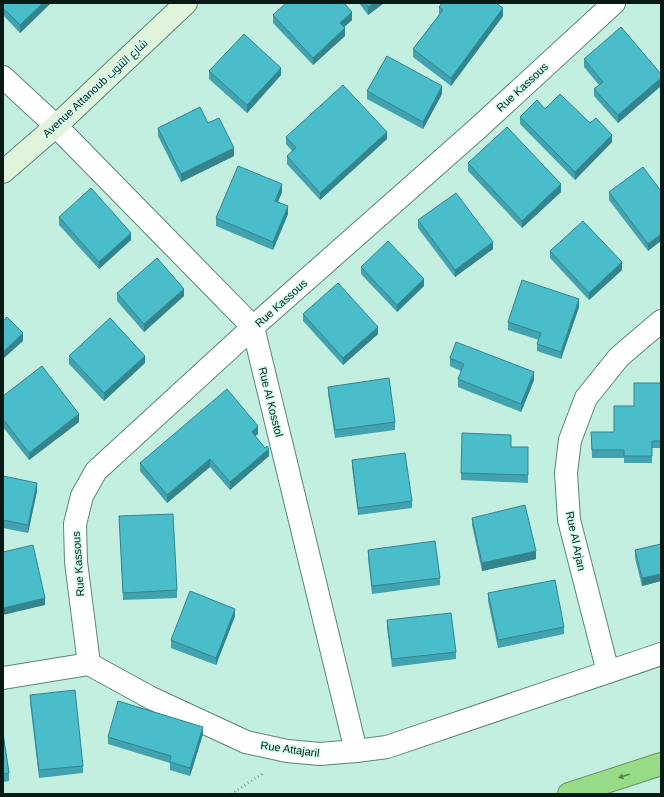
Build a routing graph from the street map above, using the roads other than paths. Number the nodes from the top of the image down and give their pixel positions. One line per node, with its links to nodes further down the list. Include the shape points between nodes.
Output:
1 (186, 3): 4 (street, Avenue Attanoub شارع التنوب)
2 (614, 3): 7 (street, Rue Kassous)
3 (3, 77): 4 (street)
4 (56, 126): 5 (street, Avenue Attanoub شارع التنوب); 7 (street)
5 (3, 172)
6 (661, 321): 10 (street, Rue Al Arjan, via 619,357 586,398 570,440 566,473 569,520)
7 (253, 328): 9 (street, Rue Kassous, via 96,471 82,496 75,524 76,562); 12 (street, Rue Al Kosstol)
8 (661, 654): 10 (street, Rue Attajaril)
9 (89, 664): 11 (street); 12 (street, Rue Attajaril, via 151,698 246,742 287,751 320,754)
10 (608, 672): 12 (street, Rue Attajaril, via 387,747)
11 (3, 678)
12 (356, 751)
13 (661, 764): 14 (highway, one-way to 14)
14 (569, 794)

